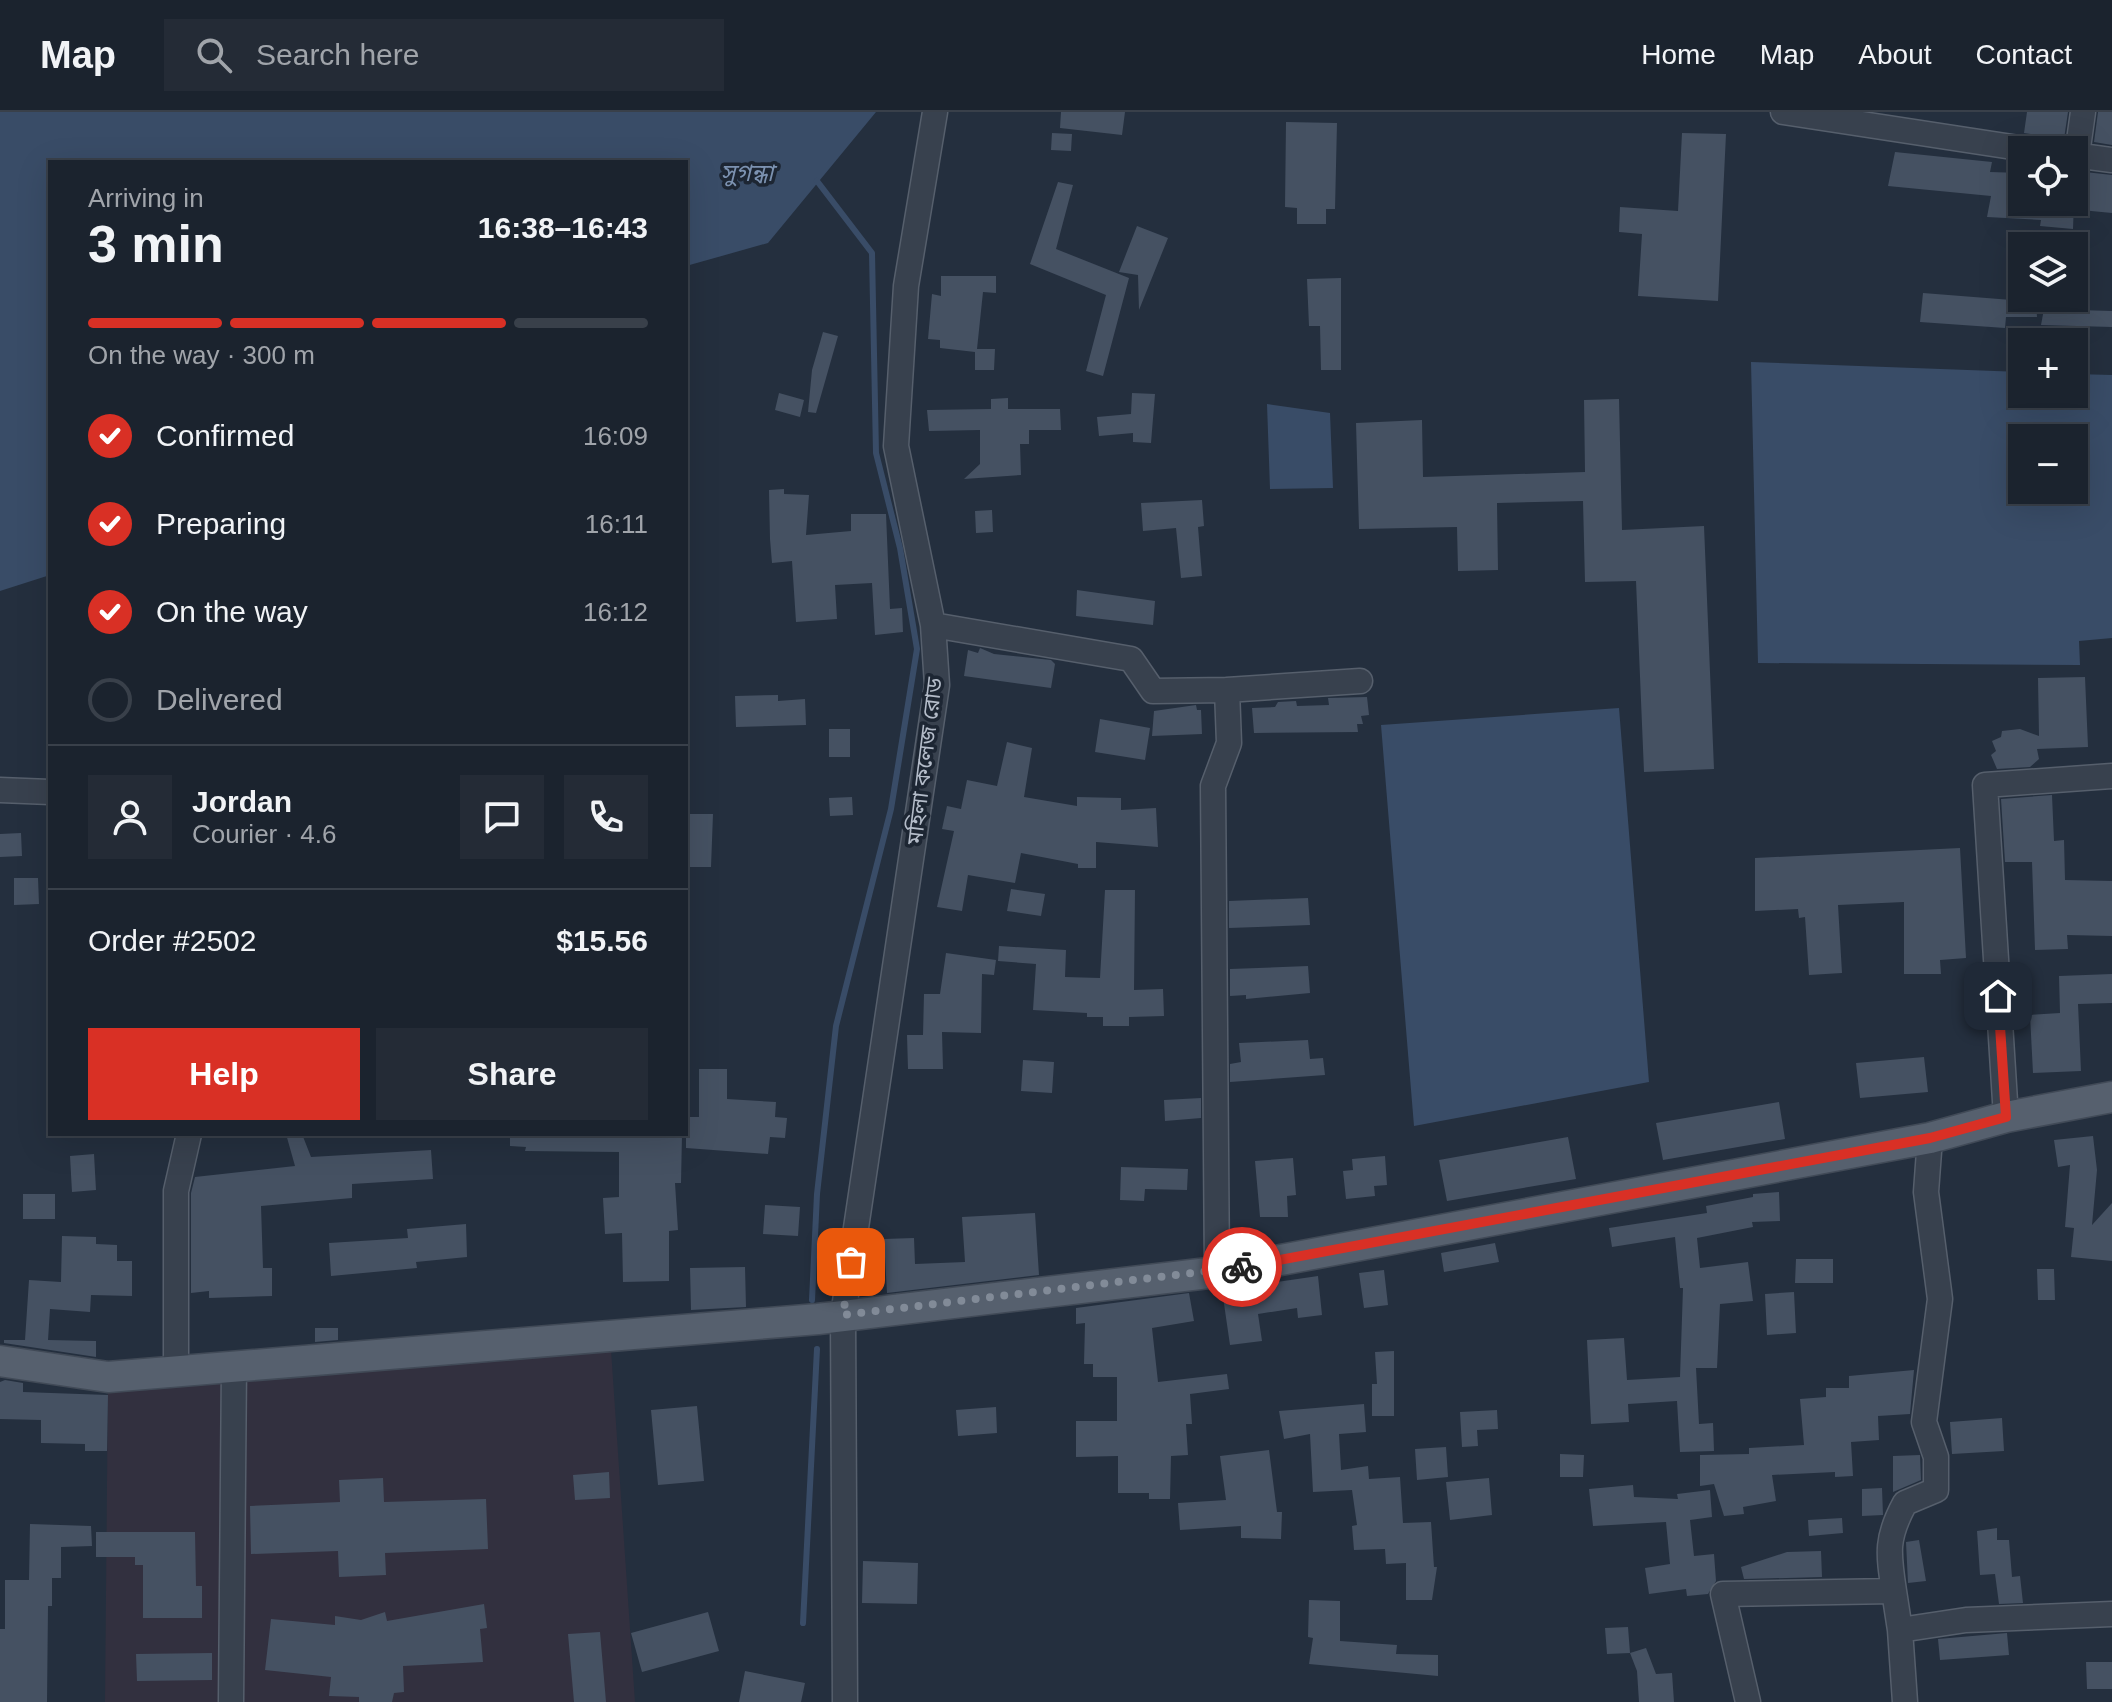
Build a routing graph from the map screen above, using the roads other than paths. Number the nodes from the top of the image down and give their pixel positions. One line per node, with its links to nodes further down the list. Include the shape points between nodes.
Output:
1 (935, 112): 8 (street, মহিলা কলেজ রোড, via 906,286 896,446)
2 (1783, 112): 5 (street)
3 (2083, 112): 4 (street)
4 (2079, 136)
5 (2008, 146)
6 (2088, 157): 7 (street)
7 (2112, 160)
8 (933, 625): 10 (street, via 1131,659 1153,691); 19 (street, মহিলা কলেজ রোড, via 937,685)
9 (1360, 681): 10 (street)
10 (1227, 690): 18 (street, via 1229,743 1213,786)
11 (2112, 776): 15 (street, via 1985,785)
12 (0, 790): 13 (street)
13 (48, 792)
14 (2112, 1097): 15 (main road)
15 (2006, 1117): 17 (main road)
16 (189, 1136): 22 (street, via 176,1191)
17 (1930, 1138): 18 (main road); 23 (street, via 1926,1192 1940,1299 1924,1422 1936,1457 1936,1490 1905,1503 1890,1531)
18 (1217, 1272): 19 (main road)
19 (843, 1315): 21 (main road); 27 (street, মহিলা কলেজ রোড)
20 (0, 1361): 22 (main road, via 108,1377)
21 (234, 1365): 22 (main road); 26 (street)
22 (176, 1371)
23 (1894, 1591): 25 (street); 28 (street, via 1723,1594)
24 (2112, 1614): 25 (street, via 1966,1620)
25 (1900, 1630): 29 (street)
26 (231, 1702)
27 (845, 1702)
28 (1748, 1702)
29 (1905, 1702)

